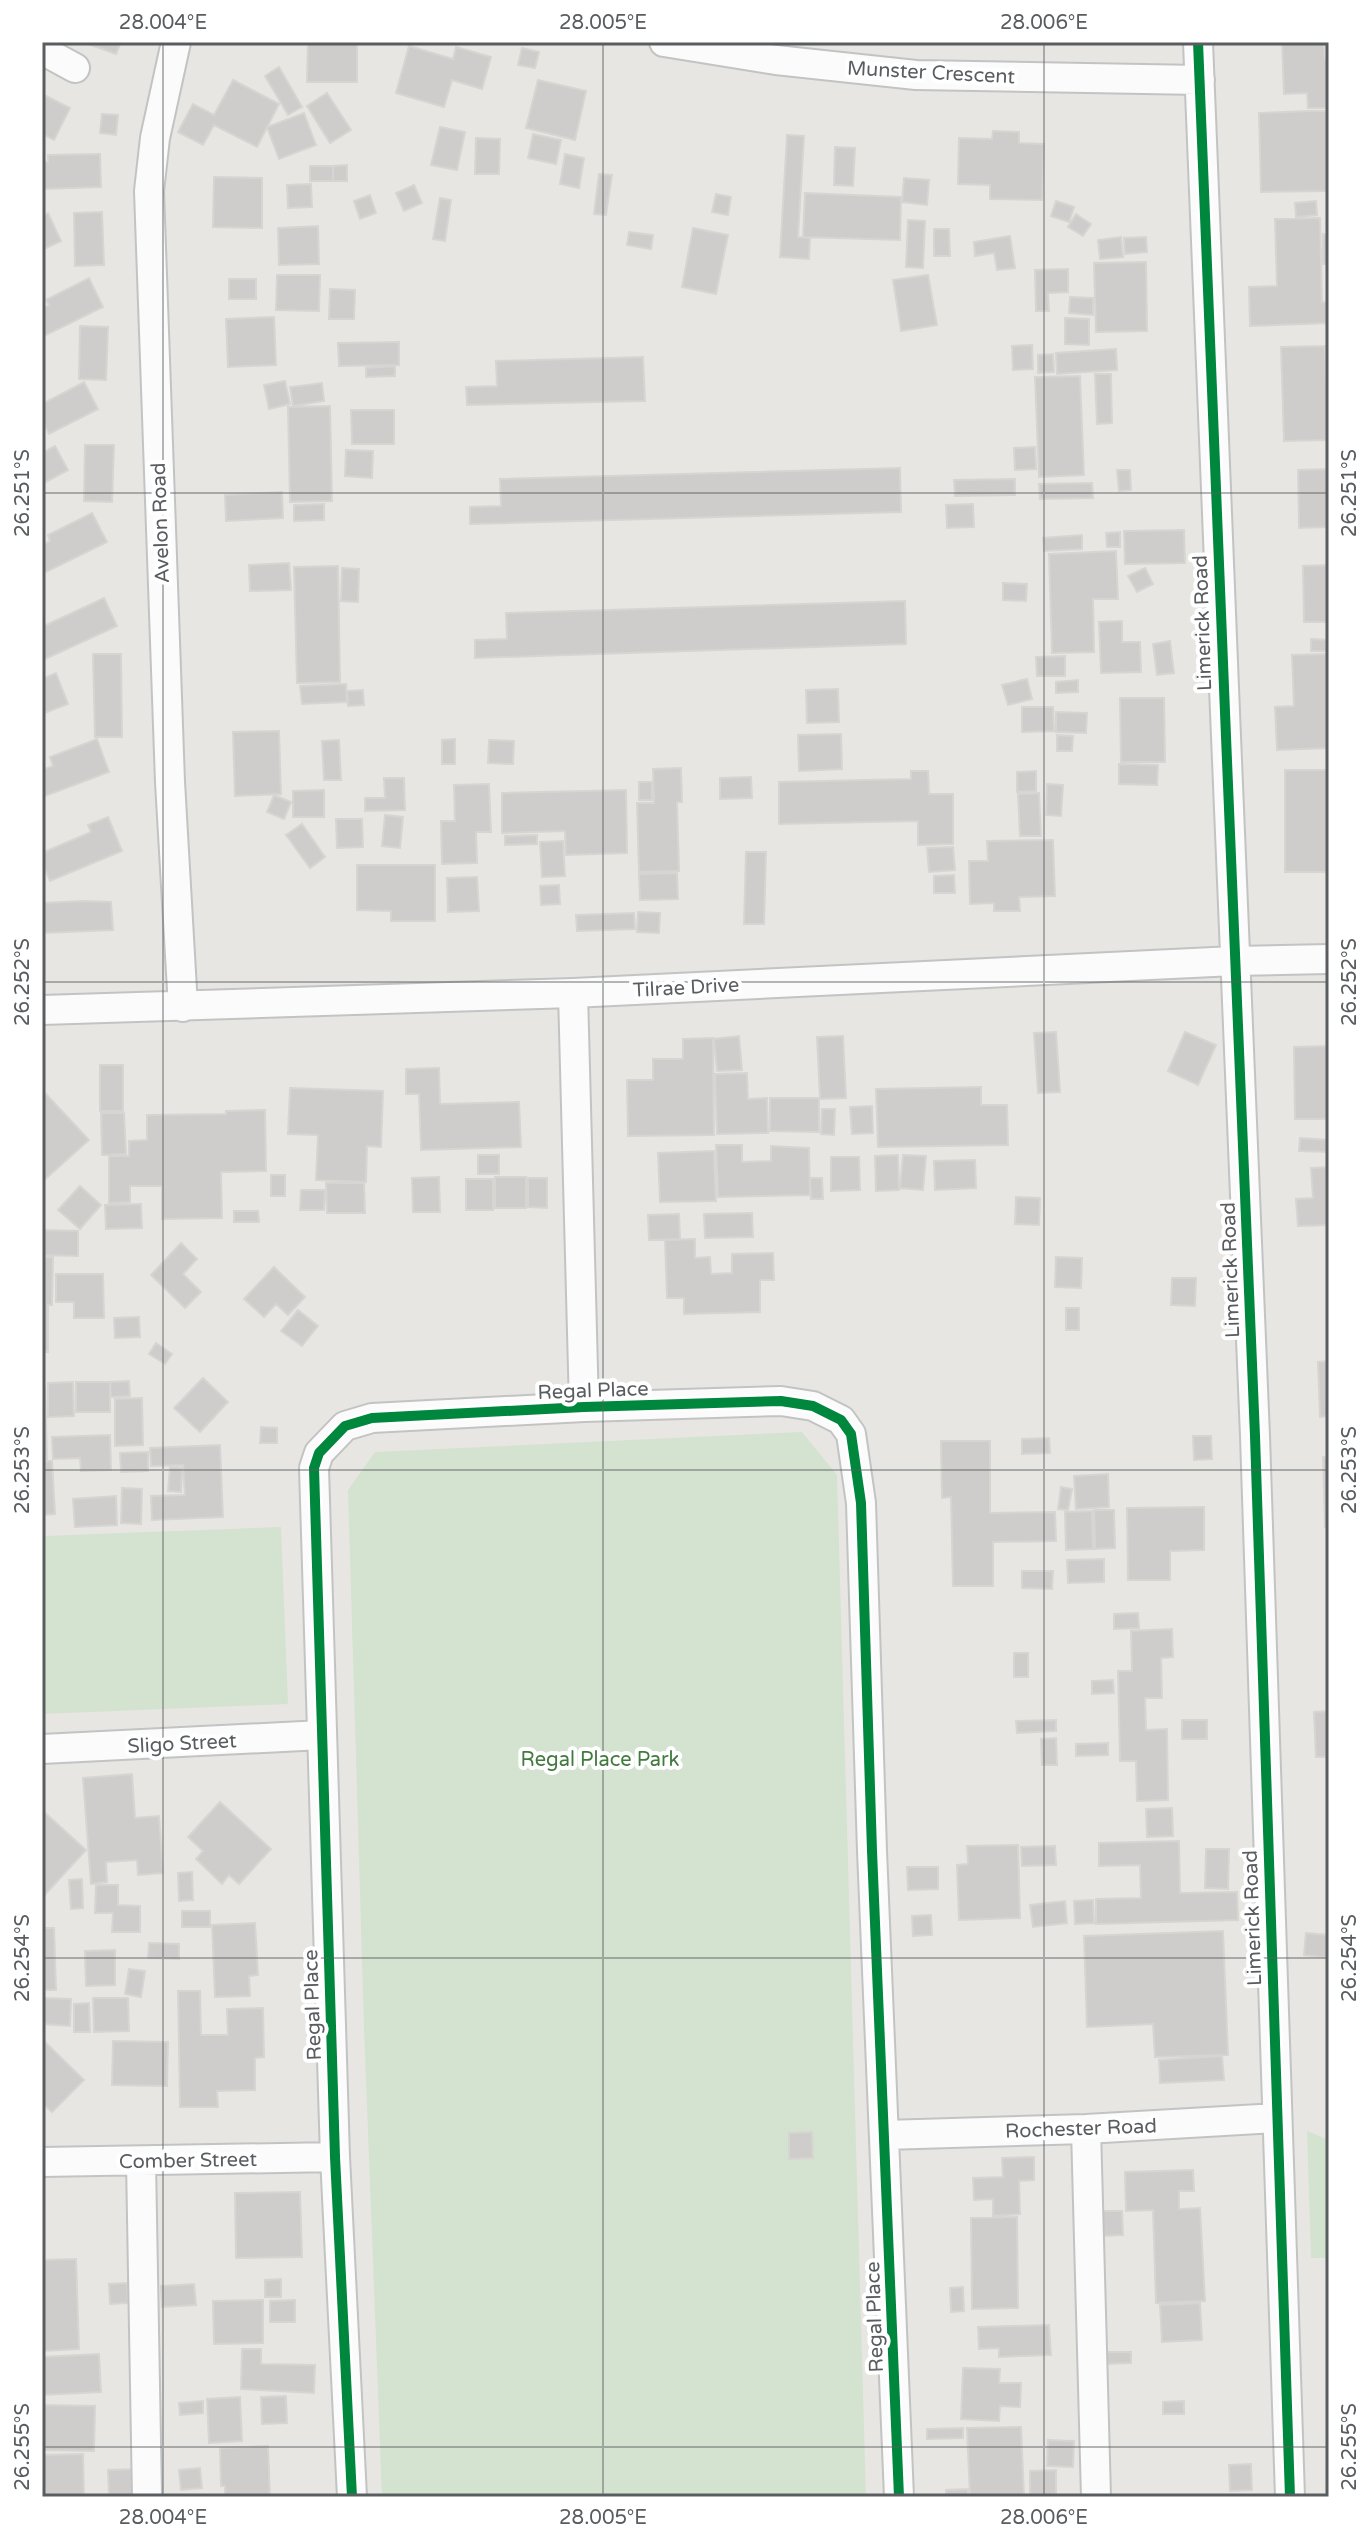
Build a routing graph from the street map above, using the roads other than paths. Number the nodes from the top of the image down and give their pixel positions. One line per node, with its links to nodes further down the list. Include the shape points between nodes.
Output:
1 (176, 42): 10 (street, Avelon Road, via 149,191)
2 (664, 42): 6 (street, Munster Crescent, via 916,75)
3 (1198, 42): 6 (street, Limerick Road)
4 (42, 50): 5 (street)
5 (75, 68)
6 (1200, 80): 8 (street, Limerick Road)
7 (1329, 959): 8 (street, Tilrae Drive)
8 (1234, 961): 9 (street, Tilrae Drive); 15 (street, Limerick Road, via 1256,1454)
9 (573, 993): 10 (street, Tilrae Drive); 12 (street, Regal Place)
10 (183, 1007): 11 (street, Tilrae Drive)
11 (42, 1010)
12 (584, 1407): 13 (street, Regal Place, via 372,1418 345,1426 319,1453 314,1468); 17 (street, Regal Place, via 781,1401 827,1412 851,1434 861,1503)
13 (322, 1735): 14 (street, Sligo Street); 18 (street, Regal Place)
14 (42, 1749)
15 (1276, 2118): 16 (street, Rochester Road); 25 (street, Limerick Road)
16 (1086, 2129): 17 (street, Rochester Road); 24 (street)
17 (885, 2135): 23 (street, Regal Place)
18 (335, 2157): 19 (street, Comber Street); 22 (street, Regal Place)
19 (141, 2161): 20 (street, Comber Street); 21 (street)
20 (42, 2162)
21 (147, 2497)
22 (352, 2497)
23 (899, 2497)
24 (1096, 2497)
25 (1290, 2497)

